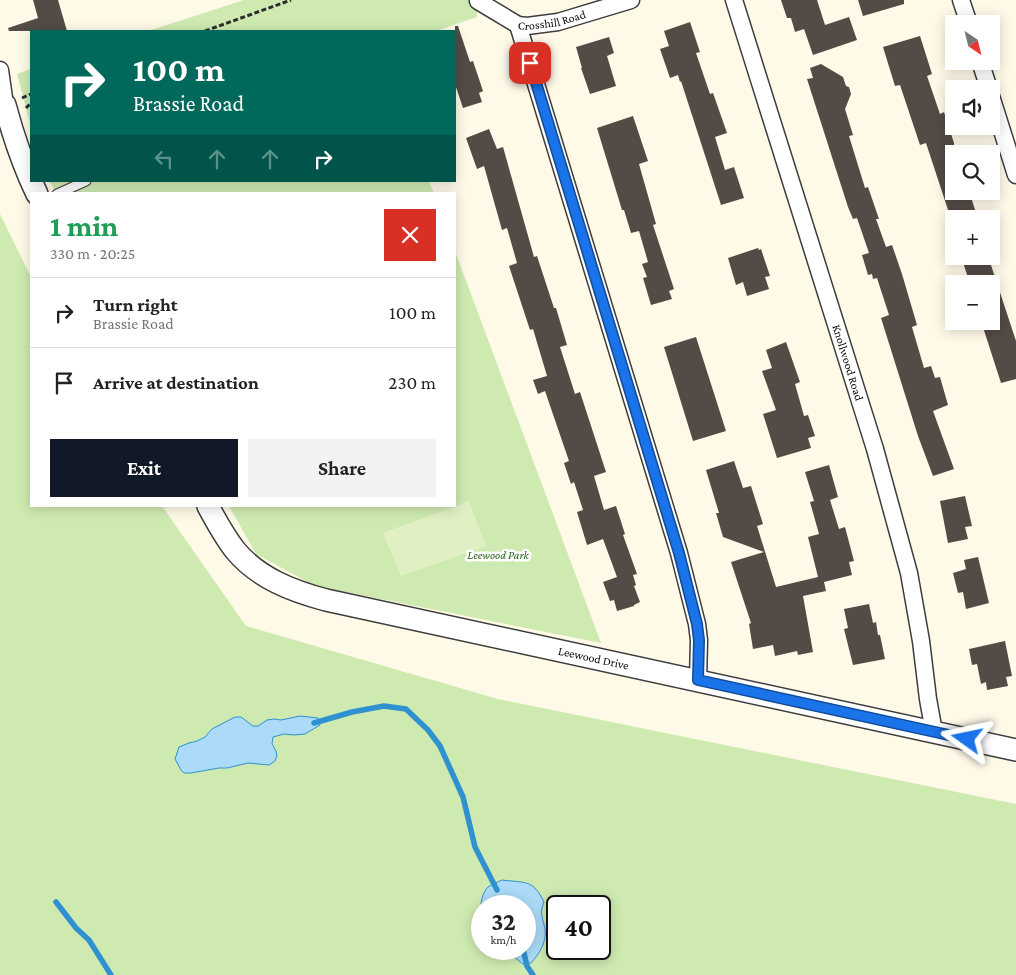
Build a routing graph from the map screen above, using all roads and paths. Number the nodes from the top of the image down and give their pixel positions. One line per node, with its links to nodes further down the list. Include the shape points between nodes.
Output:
1 (291, 0): 8 (path)
2 (631, 0): 7 (street, Crosshill Road, via 558,22)
3 (734, 0): 18 (street, Knollwood Road, via 875,449 909,573)
4 (961, 0): 6 (street)
5 (478, 2): 7 (street, Crosshill Road)
6 (966, 15)
7 (518, 25): 17 (street, via 679,553 697,624)
8 (208, 30)
9 (0, 70): 10 (street)
10 (2, 106): 13 (street, via 23,145)
11 (1000, 124): 12 (street)
12 (1016, 174)
13 (30, 179)
14 (84, 182): 15 (lane)
15 (61, 192)
16 (209, 507): 17 (street, Leewood Drive, via 235,550 276,583 301,593)
17 (698, 680): 18 (street, Leewood Drive)
18 (934, 732): 19 (street, Leewood Drive)
19 (1016, 750)

